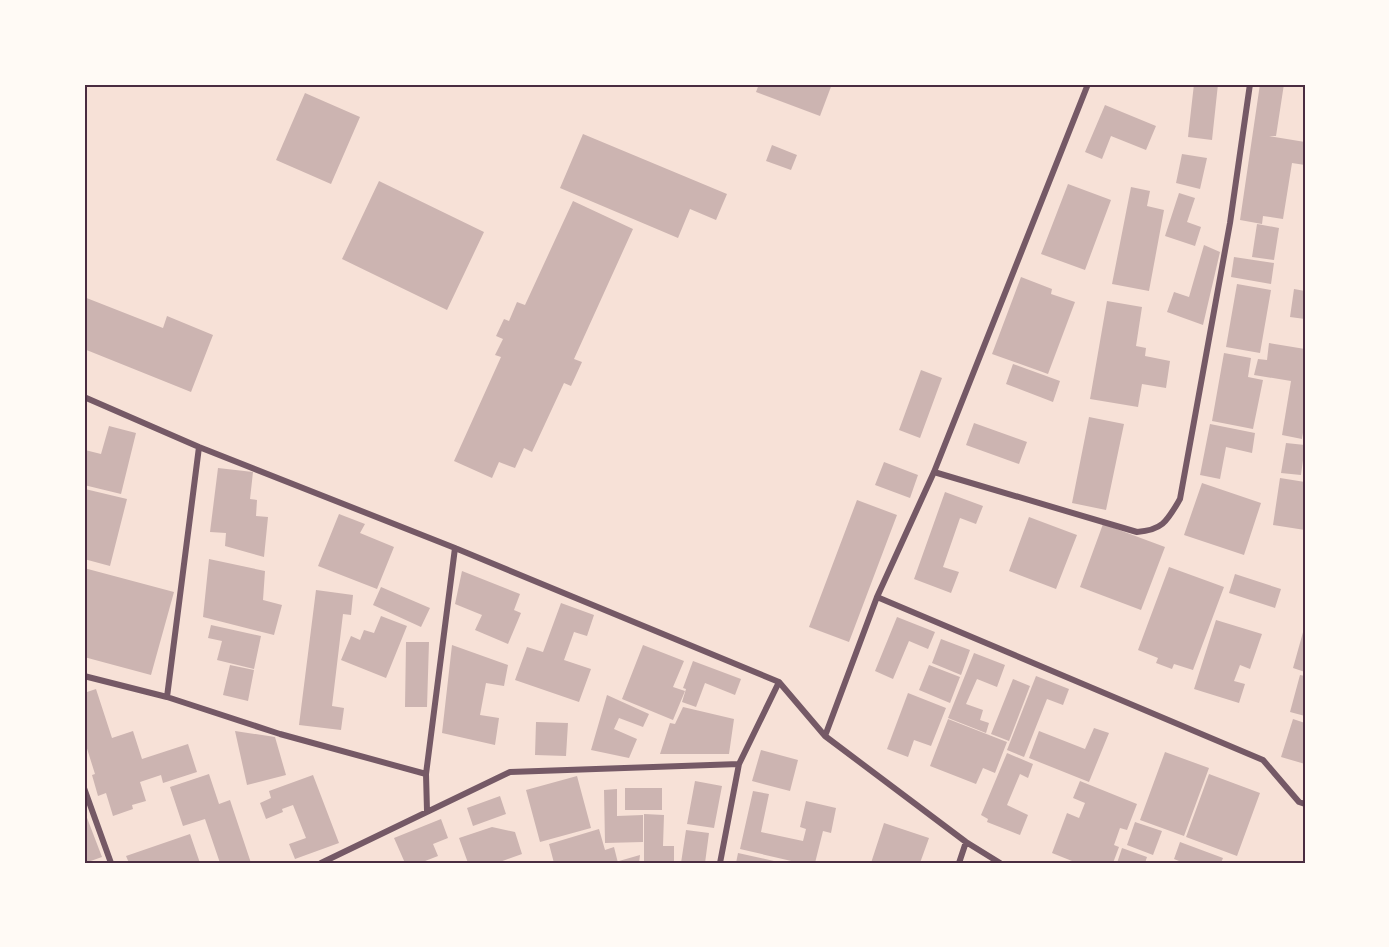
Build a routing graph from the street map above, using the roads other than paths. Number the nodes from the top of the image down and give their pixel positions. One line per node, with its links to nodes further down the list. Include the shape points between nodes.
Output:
1 (1088, 84): 5 (street)
2 (1250, 84): 5 (street, via 1230,222 1180,499 1169,519 1153,531 1137,532)
3 (84, 397): 4 (street)
4 (199, 447): 6 (street); 10 (street)
5 (934, 472): 7 (street)
6 (455, 548): 9 (street); 13 (street)
7 (877, 597): 11 (street); 15 (street, via 1263,760)
8 (84, 676): 10 (street)
9 (779, 682): 11 (street); 12 (street)
10 (167, 697): 13 (street, via 280,734)
11 (825, 736): 17 (street)
12 (739, 764): 16 (street, via 510,772); 20 (street)
13 (426, 774): 16 (street)
14 (84, 788): 18 (street)
15 (1305, 804)
16 (427, 811): 19 (street)
17 (966, 842): 21 (street); 22 (street)
18 (111, 863)
19 (321, 863)
20 (720, 863)
21 (959, 863)
22 (1000, 863)

